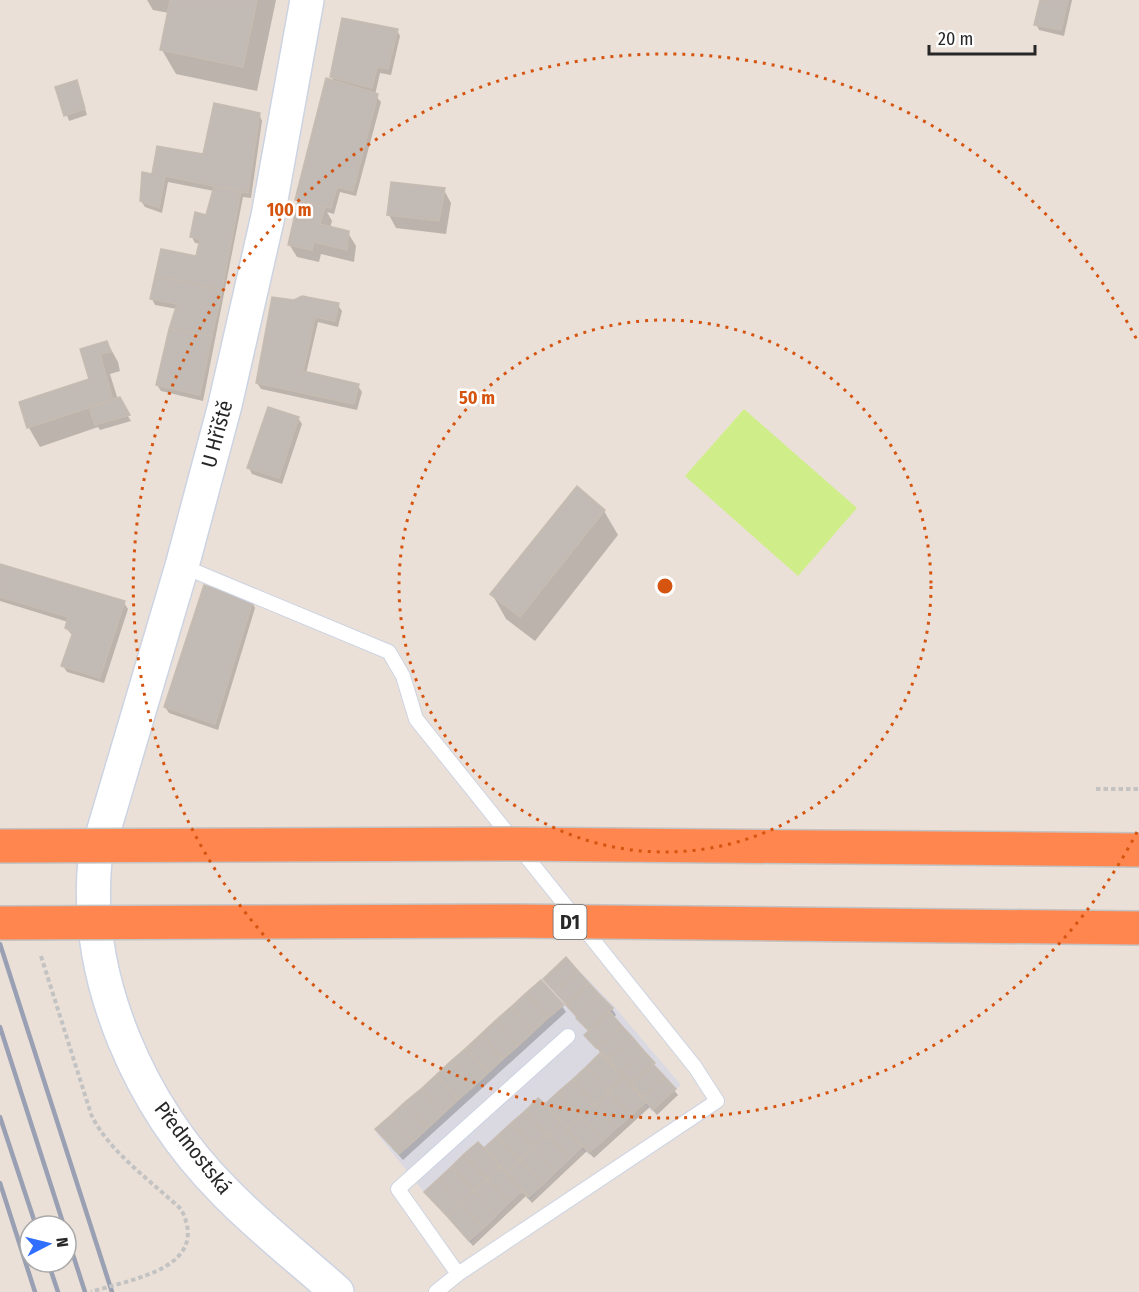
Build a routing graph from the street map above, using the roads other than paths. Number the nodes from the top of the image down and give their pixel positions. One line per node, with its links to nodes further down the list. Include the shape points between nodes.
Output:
1 (307, 0): 2 (street, U Hřiště, via 268,216 225,405)
2 (182, 566): 5 (street, U Hřiště); 9 (lane, via 389,652 403,676 416,719 695,1067 717,1101)
3 (0, 846): 4 (highway, bridge, via 526,844)
4 (1139, 850)
5 (95, 860): 10 (street, Předmostská, via 93,911 106,989 136,1066 156,1104 224,1191)
6 (0, 923): 7 (highway, D1, bridge, via 514,921)
7 (1139, 928)
8 (568, 1036): 9 (lane, via 398,1189)
9 (458, 1274): 11 (lane)
10 (337, 1292)
11 (436, 1292)

